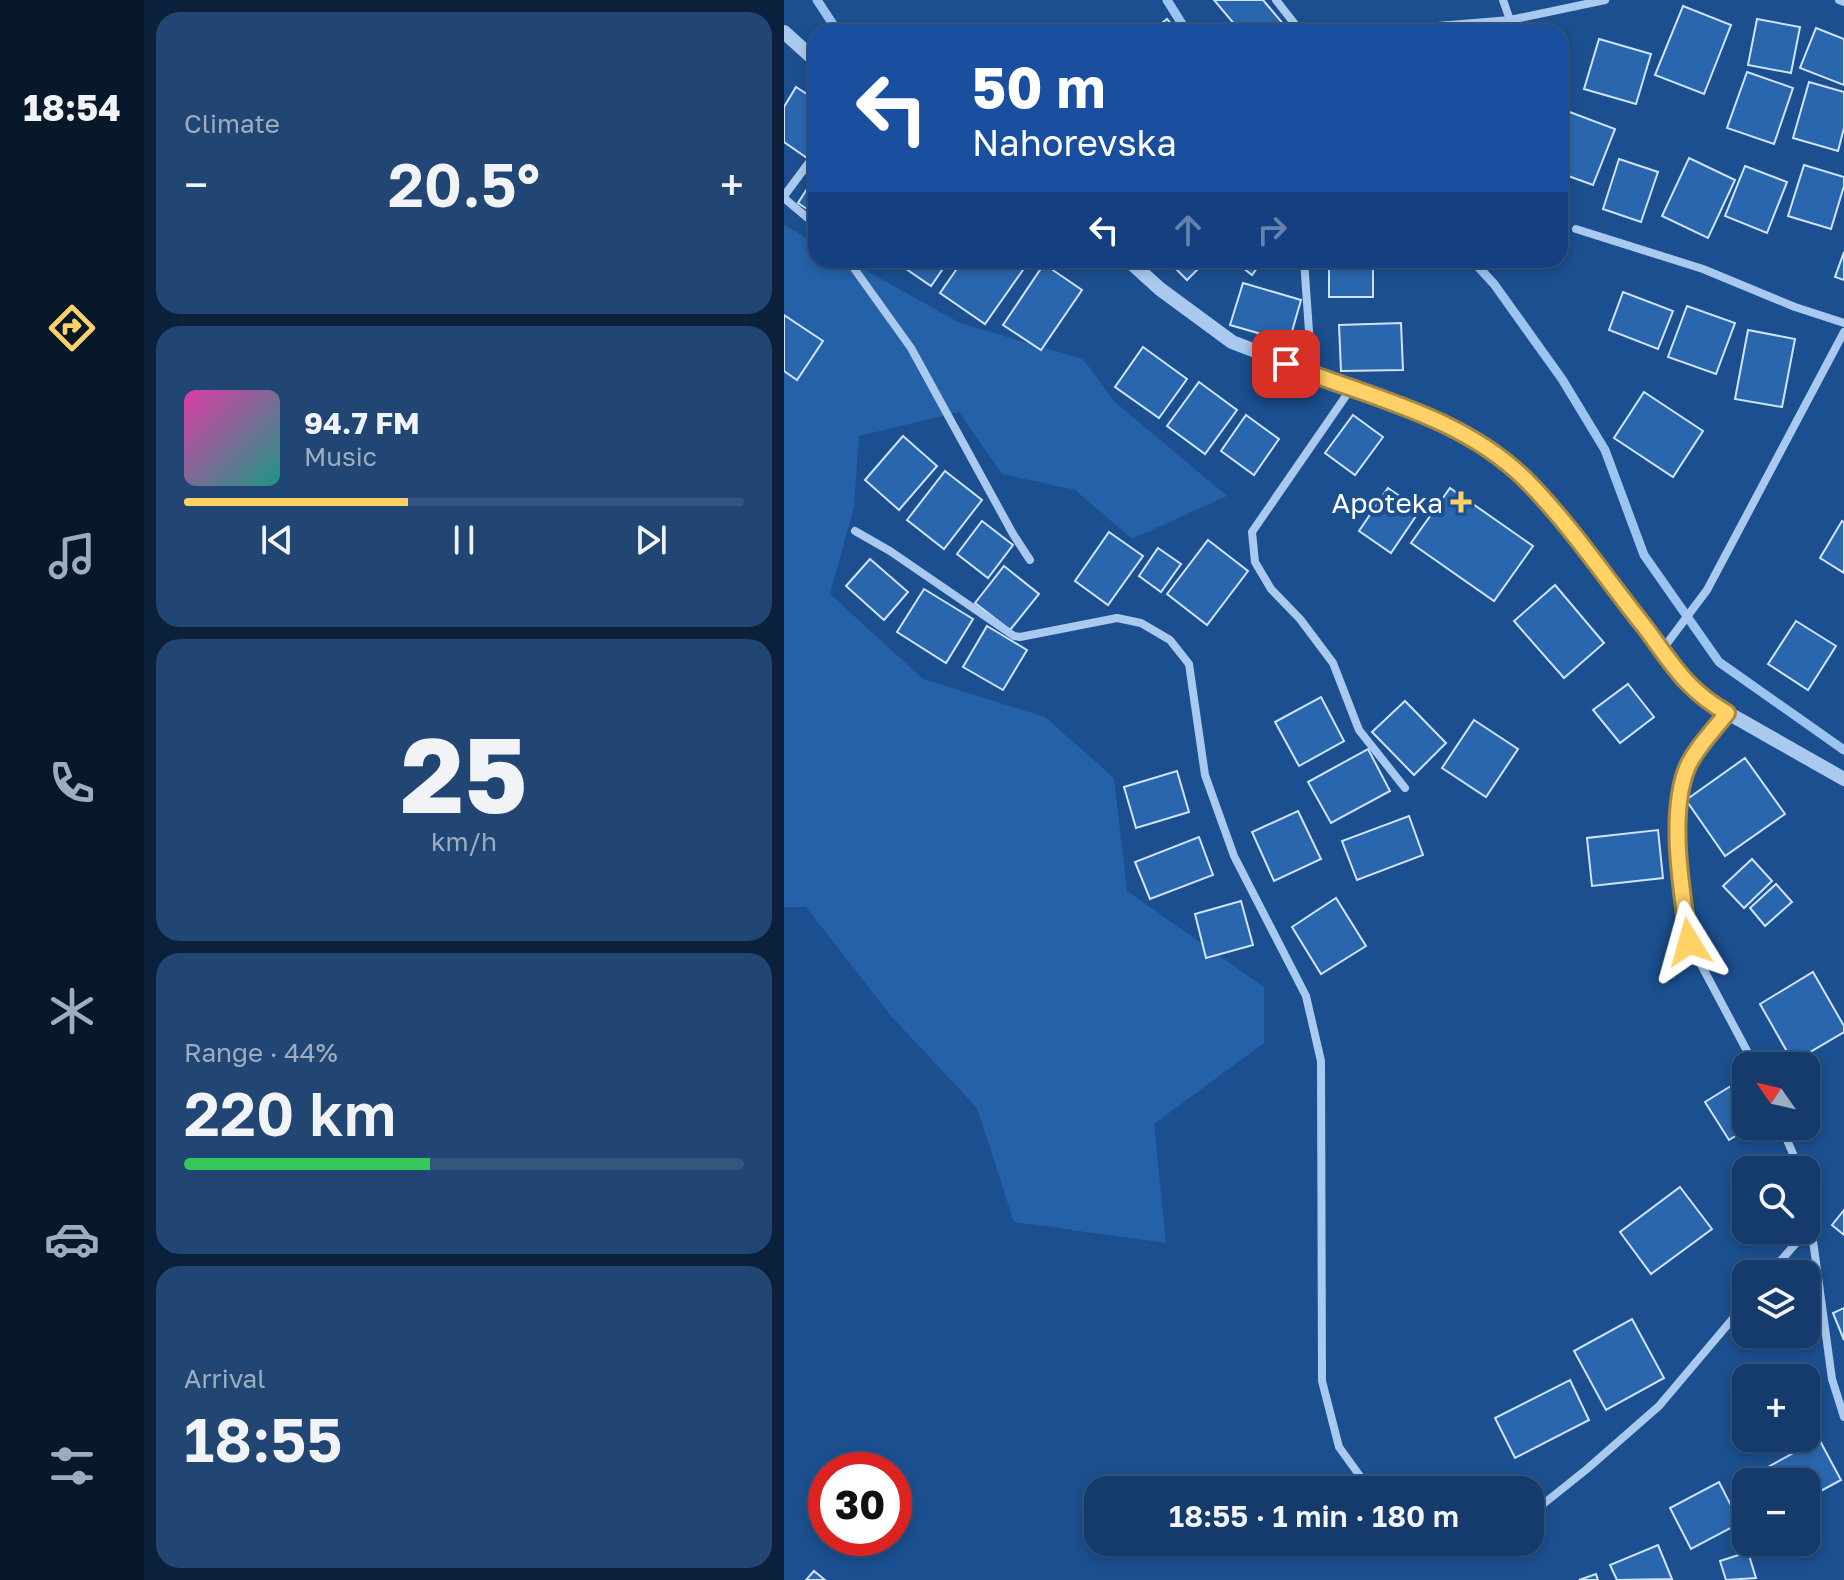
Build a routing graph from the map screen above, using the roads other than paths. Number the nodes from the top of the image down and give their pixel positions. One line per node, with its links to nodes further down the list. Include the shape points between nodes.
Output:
1 (1276, 0): 5 (street)
2 (1503, 0): 4 (street)
3 (1605, 0): 4 (street)
4 (1510, 20): 6 (street)
5 (1295, 24)
6 (1462, 24)
7 (784, 32): 8 (street)
8 (808, 54)
9 (808, 164): 10 (street)
10 (784, 197): 11 (street)
11 (808, 218)
12 (1576, 229): 16 (street, via 1703,269)
13 (854, 268): 21 (street, via 911,348)
14 (1137, 268): 18 (street, via 1232,342)
15 (1305, 268): 18 (street)
16 (1844, 323)
17 (1844, 332): 22 (street, via 1707,590)
18 (1312, 375): 19 (street)
19 (1353, 387): 22 (street, via 1439,421 1482,444 1525,479); 25 (street, via 1252,532 1255,562 1333,663 1359,730)
20 (855, 531): 32 (street, via 1014,636 1117,618 1141,623 1170,640 1189,664 1205,775 1234,856 1306,996 1321,1061 1322,1381 1339,1447)
21 (1030, 560)
22 (1662, 650): 23 (street, via 1682,679)
23 (1727, 713): 24 (street); 26 (street, via 1687,768 1679,805 1679,867 1689,942)
24 (1844, 779)
25 (1405, 788)
26 (1748, 1052)
27 (1795, 1244): 29 (street)
28 (1813, 1244): 31 (street, via 1832,1379)
29 (1781, 1260)
30 (1732, 1320): 33 (street, via 1659,1406)
31 (1844, 1417)
32 (1360, 1476)
33 (1544, 1503)

